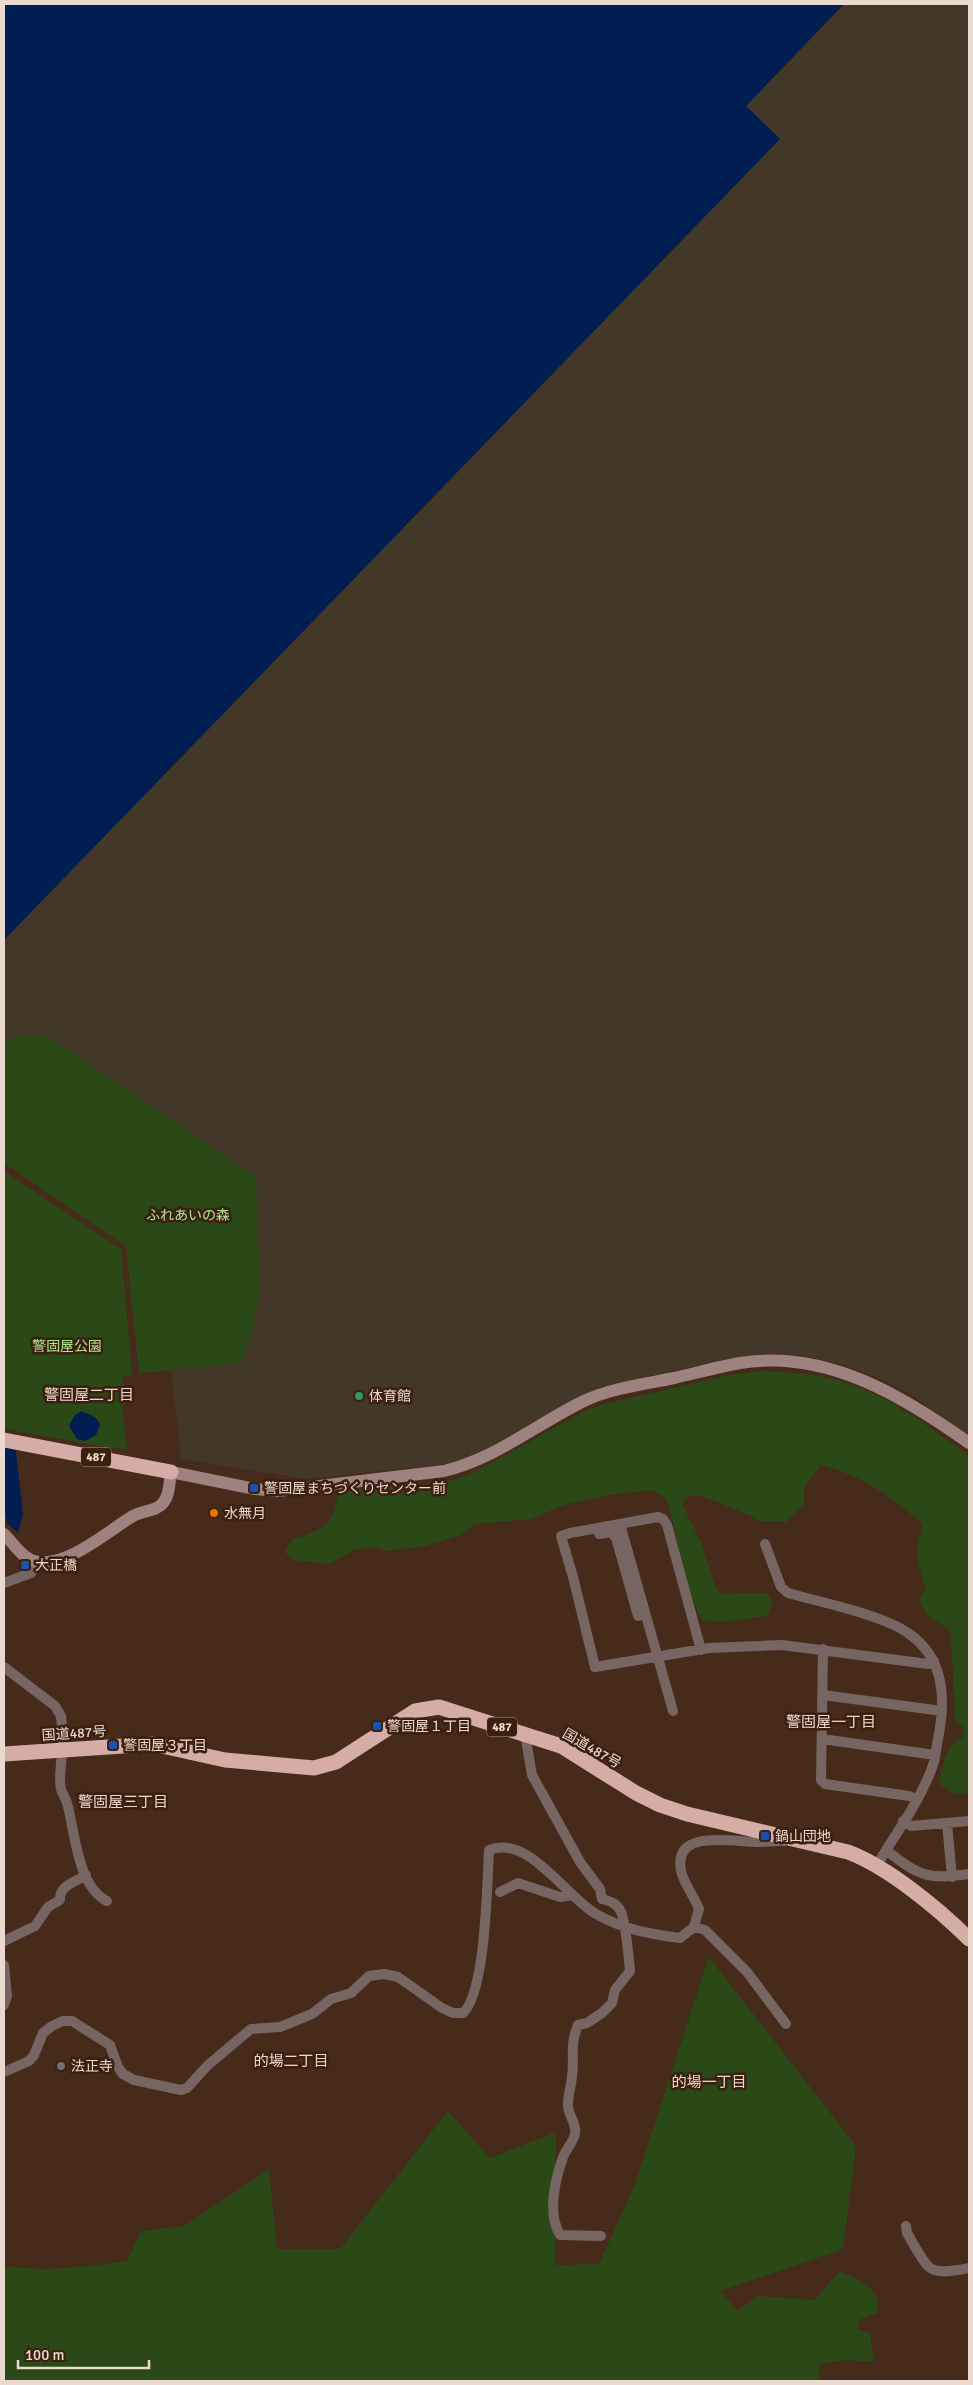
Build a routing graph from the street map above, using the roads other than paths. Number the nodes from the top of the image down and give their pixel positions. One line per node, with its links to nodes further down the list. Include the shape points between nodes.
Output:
1 (4, 1440): 3 (highway, 487)
2 (969, 1443): 3 (street, via 905,1400 870,1382 836,1370 764,1361 741,1363 602,1394 493,1453 465,1466 444,1471 278,1490)
3 (171, 1472): 8 (street, via 167,1497 161,1506 136,1515 79,1550 54,1561)
4 (620, 1524): 5 (street); 10 (street); 12 (street, via 658,1517 667,1525)
5 (570, 1532): 10 (street, via 577,1537 611,1532 616,1538 640,1620); 13 (street, via 561,1536 595,1667)
6 (4, 1534): 8 (street, via 23,1554)
7 (765, 1544): 14 (street, via 781,1587 788,1593 874,1618 907,1632)
8 (40, 1562): 9 (street, via 31,1573)
9 (4, 1583)
10 (647, 1622): 13 (street)
11 (824, 1649): 12 (street, via 782,1644); 14 (street, via 928,1664); 16 (street)
12 (701, 1650): 13 (street)
13 (657, 1656): 17 (street)
14 (934, 1661): 18 (street, via 943,1687)
15 (4, 1667): 21 (street, via 55,1706 61,1716)
16 (823, 1695): 18 (street); 20 (street)
17 (673, 1710)
18 (942, 1711): 23 (street)
19 (524, 1734): 21 (highway, 国道487号 / 487, via 439,1707 415,1711 336,1762 314,1768 225,1760 153,1744); 28 (highway, 国道487号 / 487, via 561,1746 660,1805); 37 (street, via 532,1774 580,1862 600,1888 602,1899 613,1902 620,1910)
20 (822, 1739): 23 (street); 24 (street, via 821,1780 825,1784)
21 (63, 1750): 22 (highway, 国道487号 / 487); 32 (street, via 61,1790)
22 (4, 1754)
23 (935, 1755): 24 (street)
24 (916, 1799): 25 (street)
25 (903, 1821): 27 (street, via 911,1826); 29 (street)
26 (969, 1821): 27 (street)
27 (947, 1823): 33 (street)
28 (792, 1840): 30 (highway, 国道487号 / 487, via 848,1852); 38 (street, via 710,1839 688,1846 680,1856 686,1884 699,1910)
29 (886, 1850): 30 (street); 33 (street, via 912,1870 927,1876)
30 (877, 1865): 39 (highway, 国道487号 / 487)
31 (969, 1874): 33 (street)
32 (86, 1876): 36 (street, via 101,1898); 40 (street, via 65,1886 59,1895 60,1900 48,1907 35,1926)
33 (952, 1877)
34 (500, 1892): 35 (street, via 518,1883 560,1897)
35 (573, 1895): 37 (street, via 594,1913); 44 (street, via 533,1859 515,1848 496,1847 490,1850 479,1974 468,2008 463,2012 453,2013 442,2008 398,1977 384,1974 370,1976 351,1993 331,1999 312,2014 280,2027 251,2029 208,2064 188,2088 180,2090 134,2080 123,2074 110,2045 72,2021 52,2026 43,2033 29,2061)
36 (107, 1901)
37 (623, 1927): 38 (street, via 645,1934 680,1938); 46 (street, via 630,1971 615,1990 612,2003 587,2023 578,2025 573,2039 567,2105 575,2134 564,2156 553,2212 555,2228 560,2235)
38 (694, 1928): 43 (street, via 705,1930 747,1972)
39 (969, 1939)
40 (4, 1941)
41 (4, 1965): 42 (street, via 7,1996)
42 (4, 2005)
43 (786, 2024)
44 (4, 2072)
45 (906, 2226): 47 (street, via 929,2267 937,2270)
46 (601, 2236)
47 (969, 2268)

